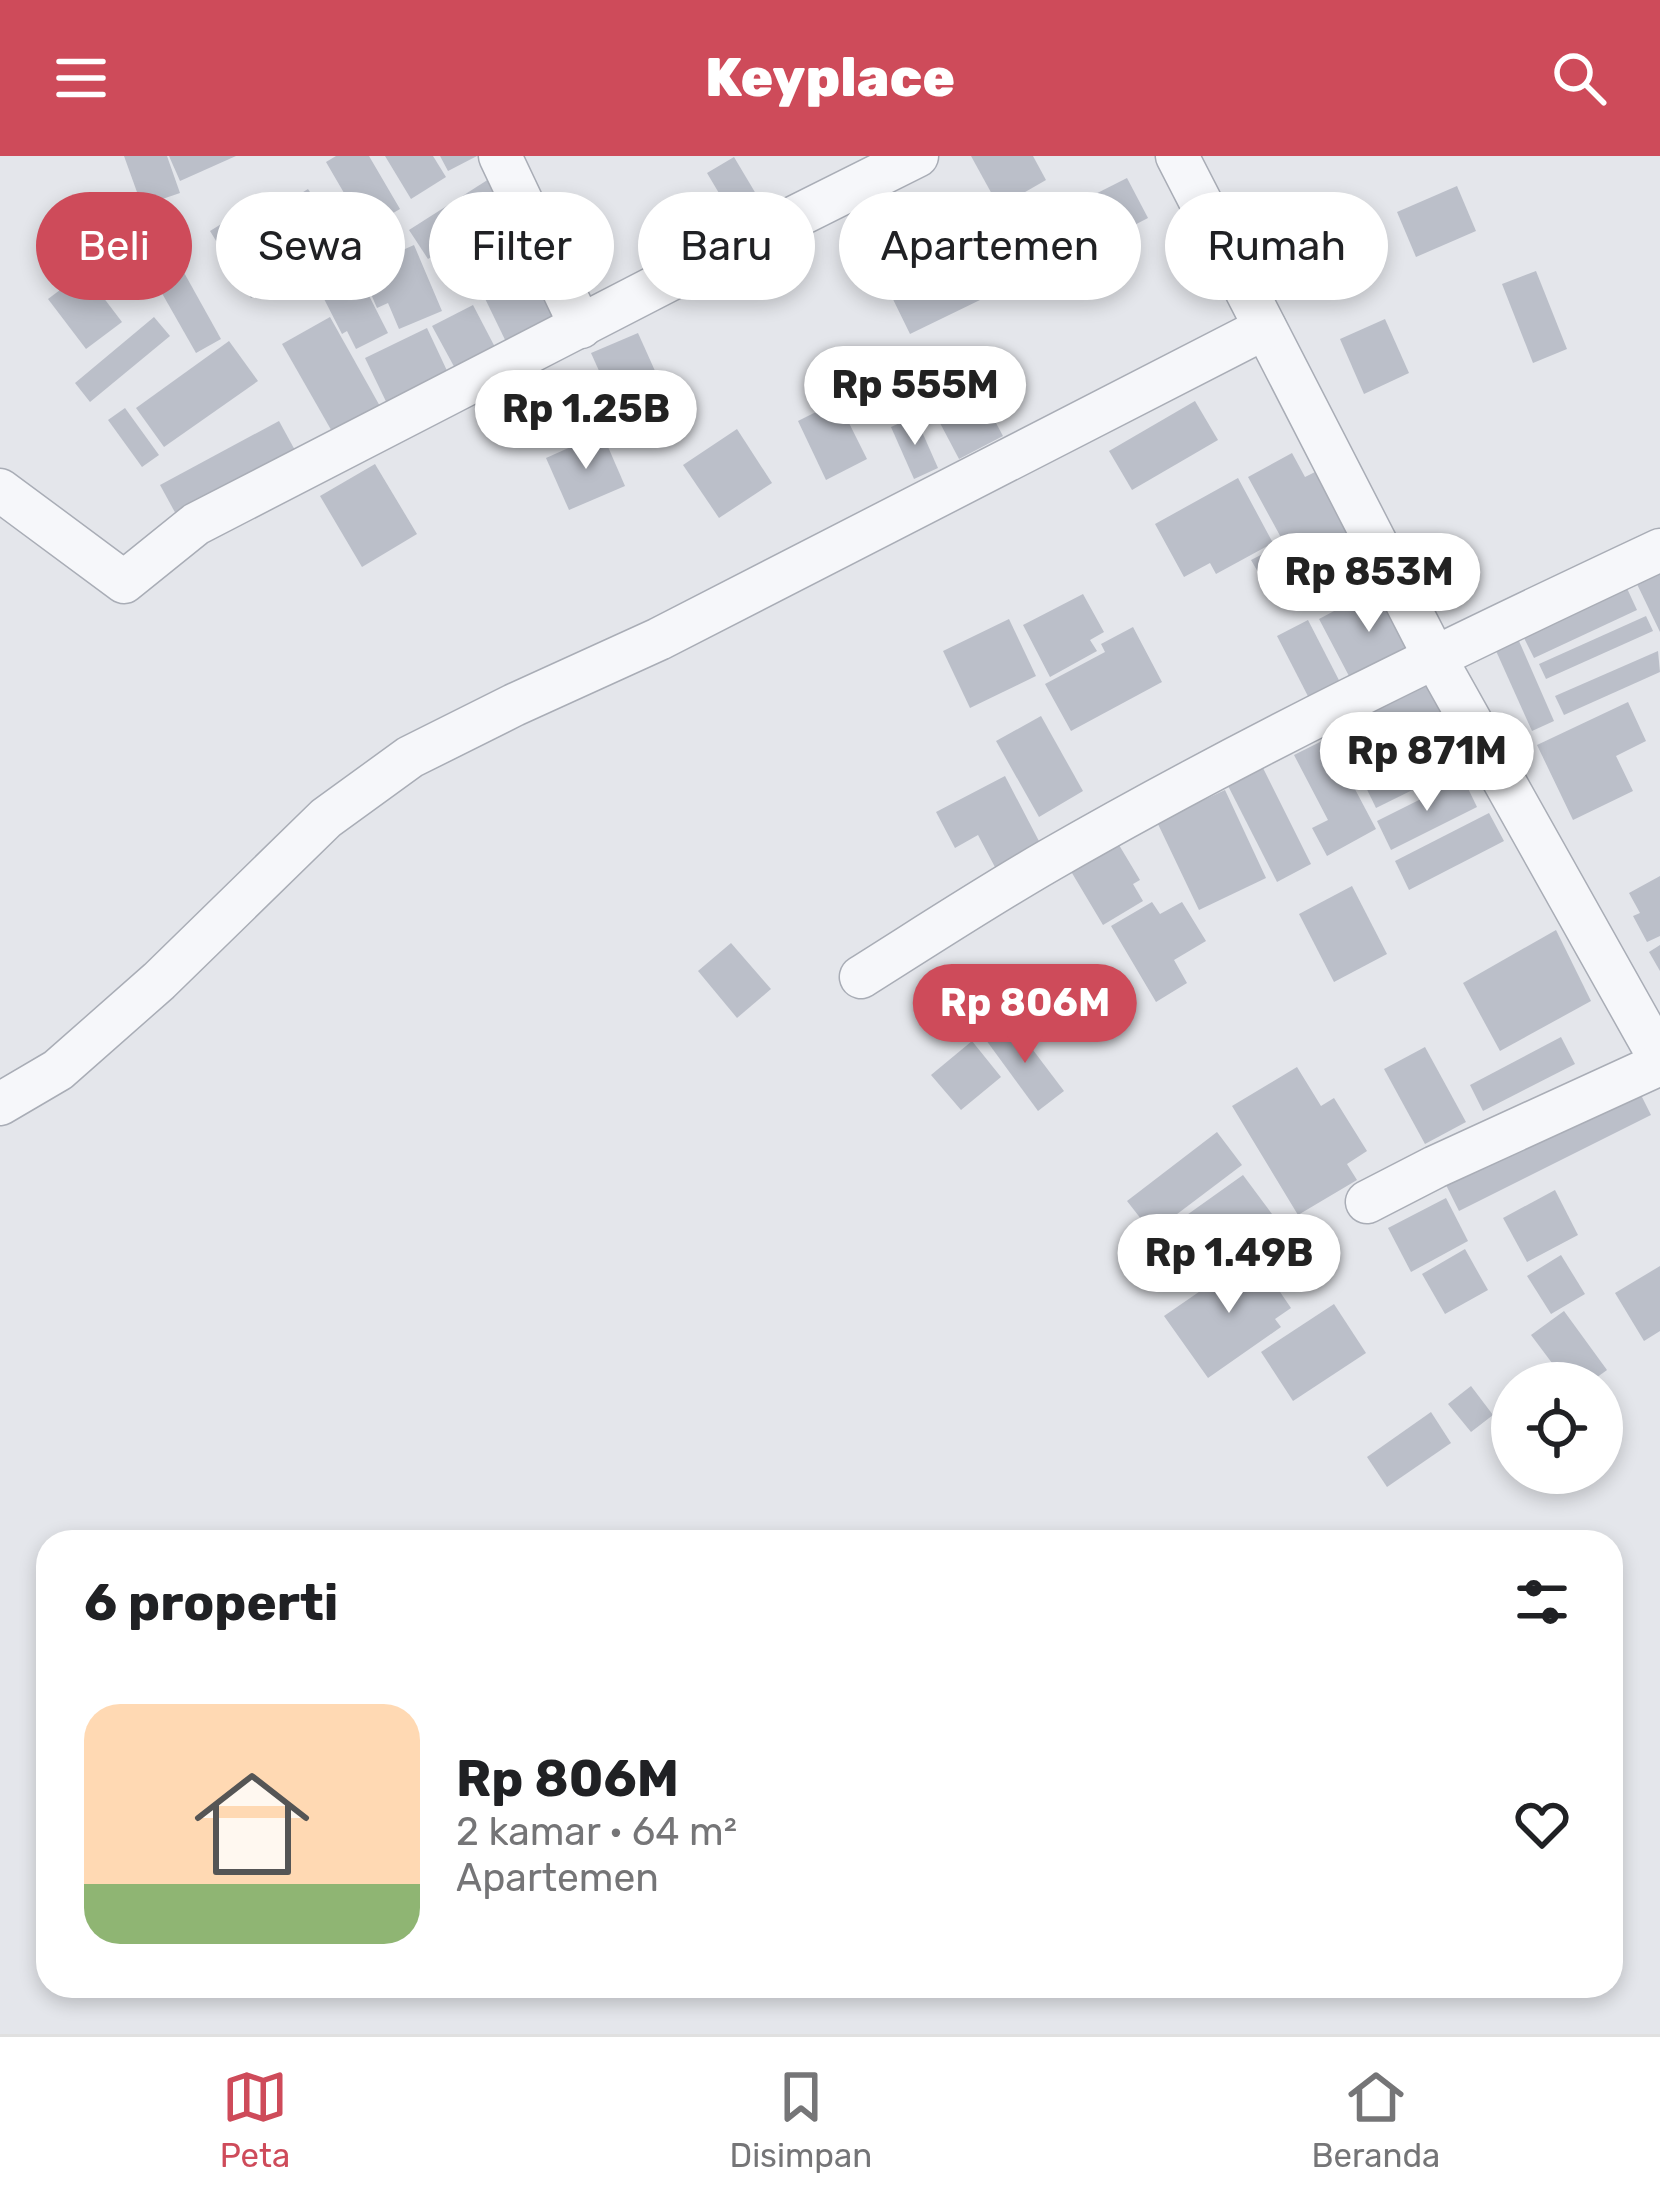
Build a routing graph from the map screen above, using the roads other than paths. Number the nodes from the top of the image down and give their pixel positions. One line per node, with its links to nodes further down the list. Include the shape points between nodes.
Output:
1 (500, 156): 4 (street)
2 (916, 156): 4 (street)
3 (1177, 156): 5 (street)
4 (581, 327): 6 (street, via 196,524 124,582)
5 (1265, 328): 8 (street); 11 (street, via 659,639 410,757 326,818 58,1070)
6 (0, 490)
7 (1660, 550): 8 (street)
8 (1434, 656): 9 (street, via 1052,859); 10 (street)
9 (861, 977)
10 (1660, 1062): 12 (street)
11 (0, 1103)
12 (1367, 1202)

